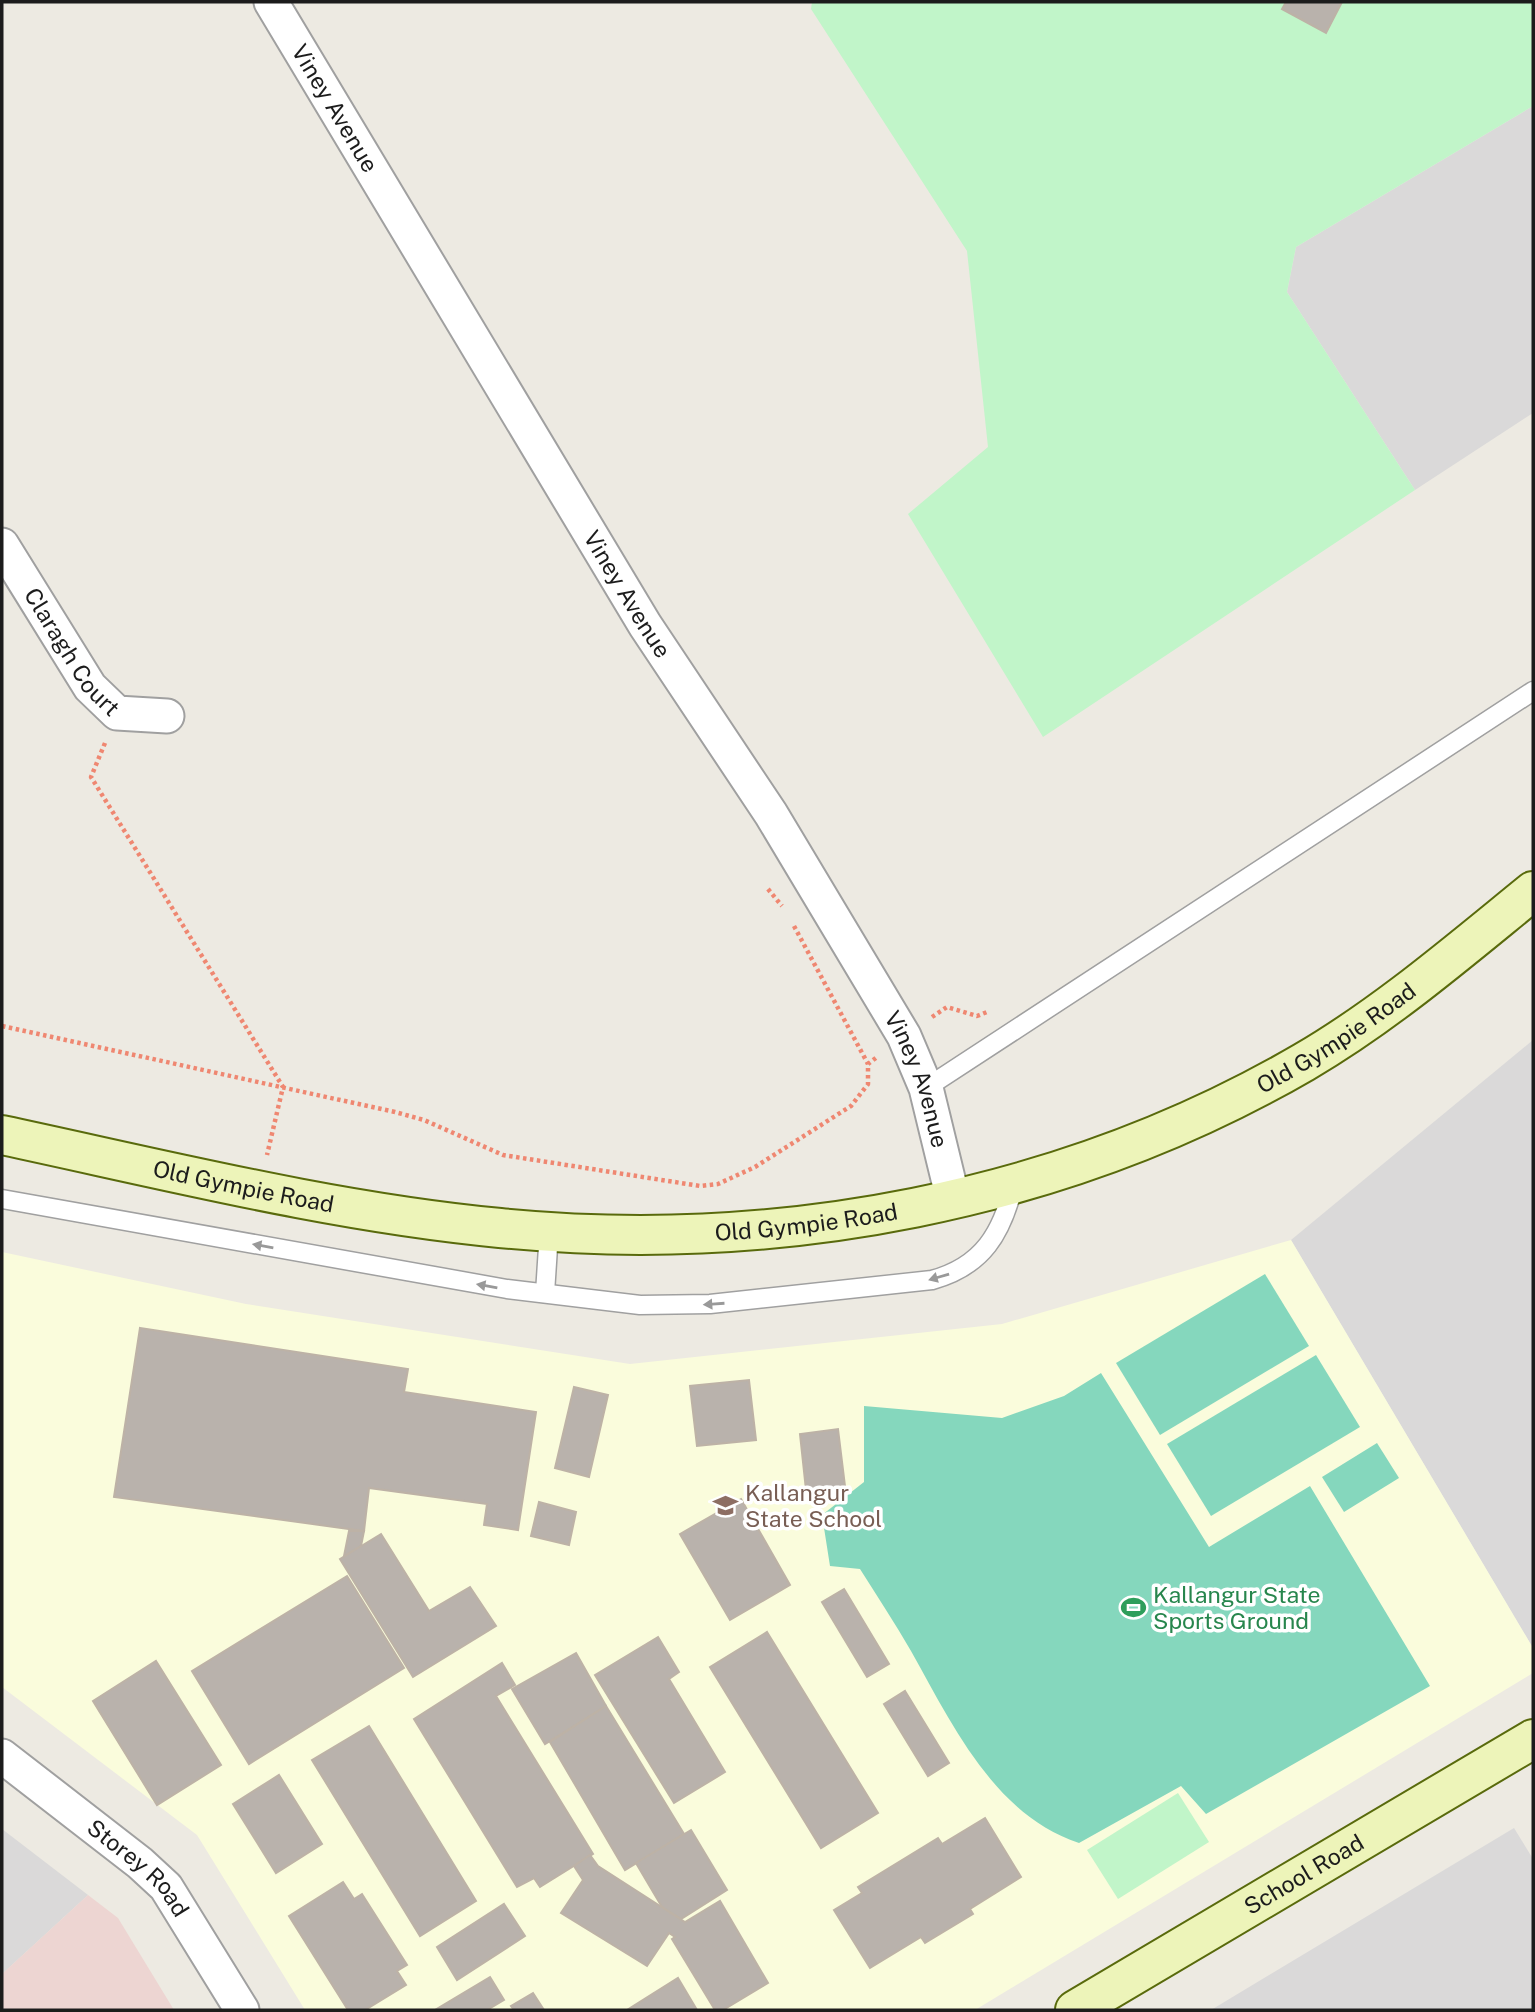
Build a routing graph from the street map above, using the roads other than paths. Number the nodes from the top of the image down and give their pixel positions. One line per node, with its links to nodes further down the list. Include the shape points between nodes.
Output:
1 (271, 2): 6 (street, Viney Avenue, via 645,625 771,814 905,1036)
2 (2, 545): 4 (street, Claragh Court, via 90,687 117,713)
3 (1533, 691): 6 (lane)
4 (167, 716)
5 (1533, 891): 8 (main road, Old Gympie Road, via 1392,1003 1302,1062 1144,1140)
6 (926, 1088): 10 (street, Viney Avenue)
7 (2, 1135): 11 (main road, Old Gympie Road, via 259,1190 418,1217)
8 (1014, 1184): 10 (main road, Old Gympie Road); 12 (lane, one-way to 12, via 1006,1217 994,1238 950,1275 932,1280 675,1306)
9 (2, 1199): 12 (lane, one-way to 9)
10 (953, 1199): 11 (main road, Old Gympie Road, via 853,1218 704,1235)
11 (550, 1232): 12 (lane)
12 (545, 1293)
13 (1529, 1750): 16 (main road, School Road)
14 (2, 1756): 15 (street, Storey Road, via 166,1887)
15 (242, 2010)
16 (1075, 2010)

